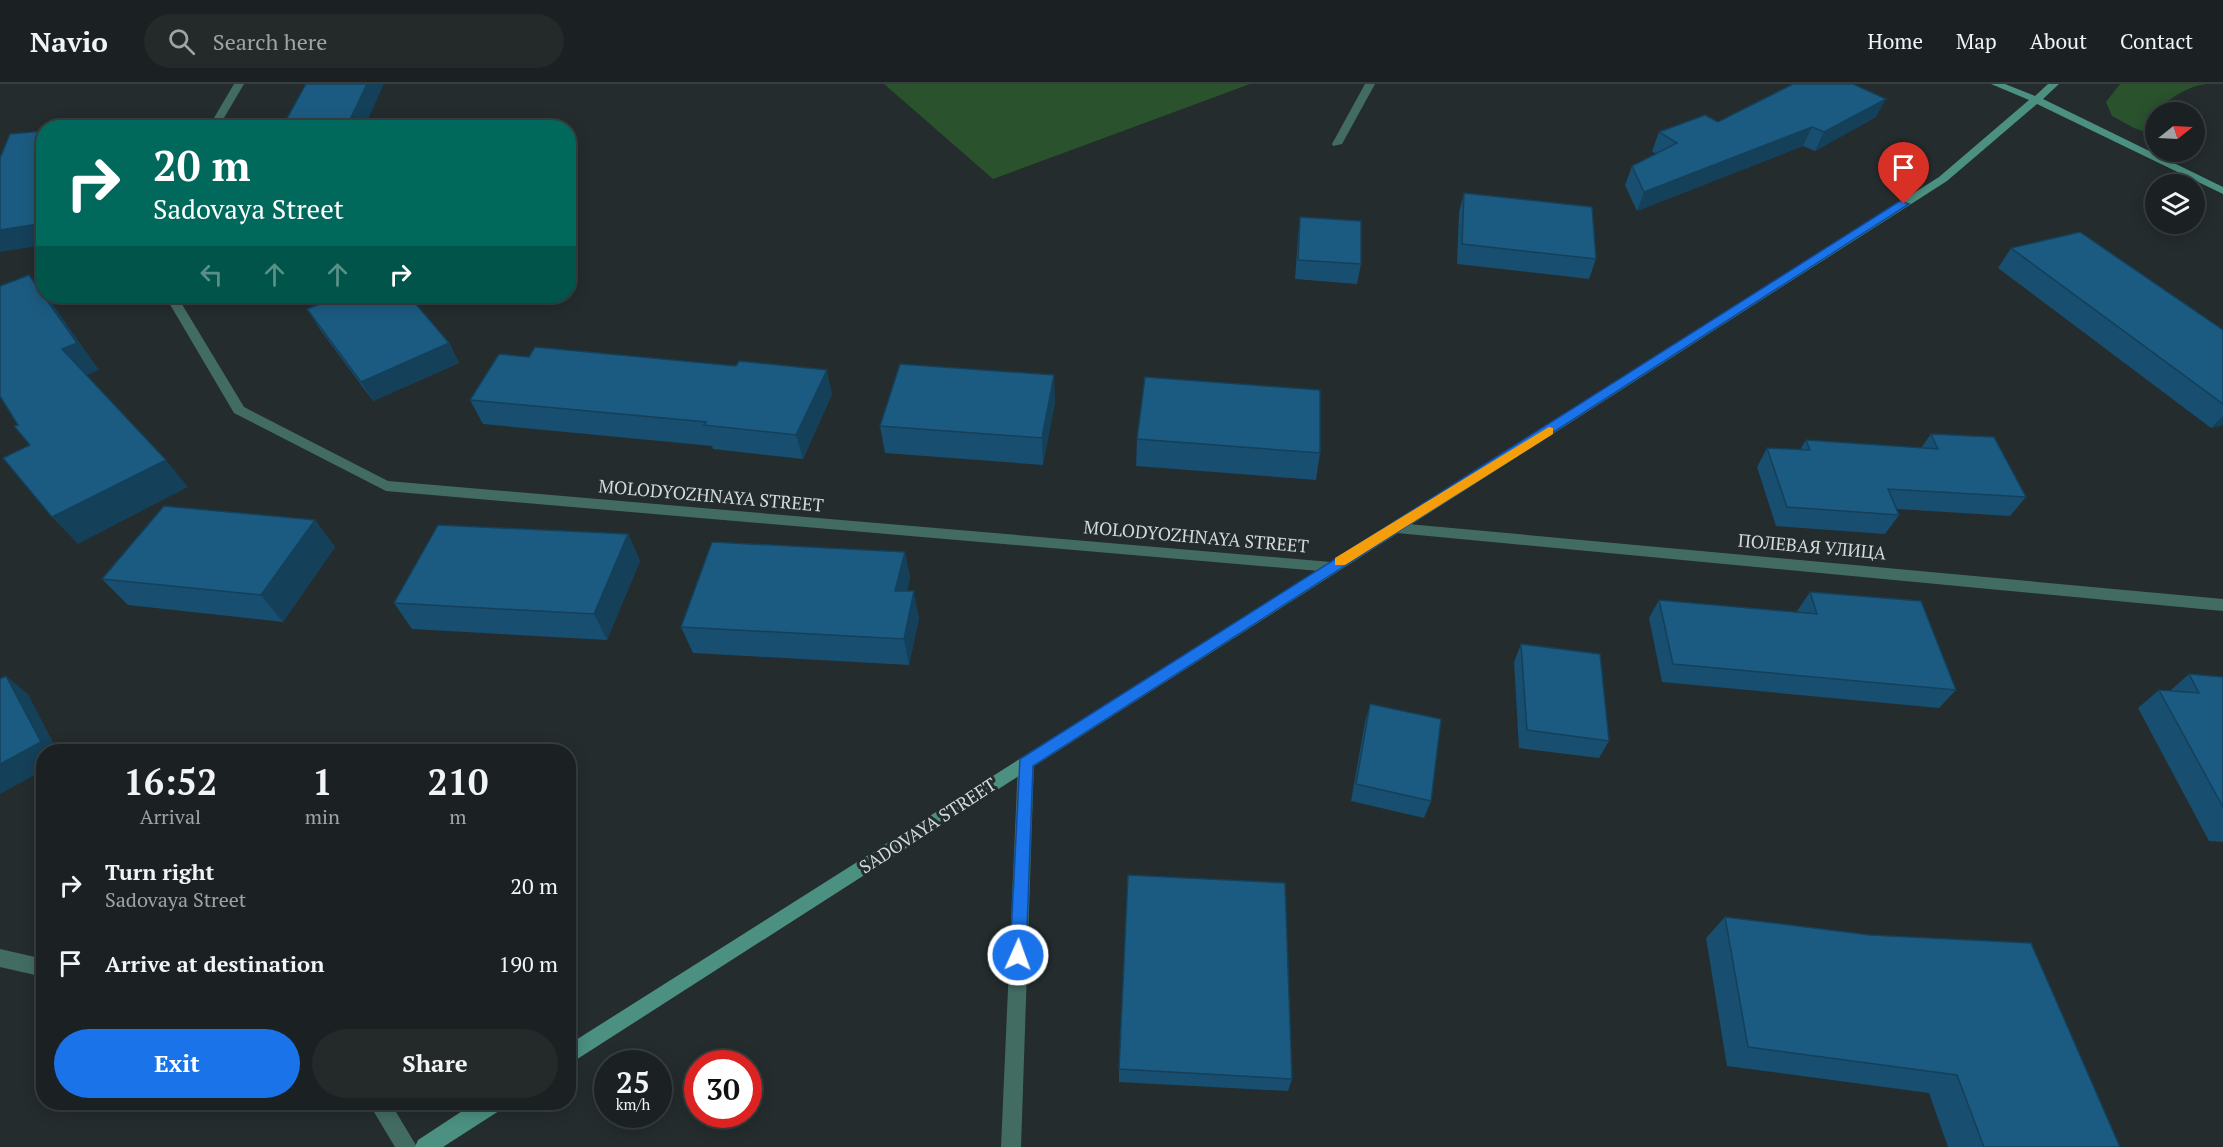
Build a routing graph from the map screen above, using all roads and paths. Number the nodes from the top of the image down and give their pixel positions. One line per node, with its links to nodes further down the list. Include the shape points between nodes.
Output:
1 (239, 84): 6 (street)
2 (1370, 84): 7 (street)
3 (1996, 84): 5 (main road)
4 (2054, 84): 5 (main road, SADOVAYA STREET)
5 (2037, 100): 8 (main road); 10 (main road, SADOVAYA STREET, via 1943,178)
6 (218, 120)
7 (1336, 144)
8 (2223, 190)
9 (175, 303): 11 (street, MOLODYOZHNAYA STREET, via 239,410 386,486)
10 (1397, 528): 11 (main road, SADOVAYA STREET); 12 (street, ПОЛЕВАЯ УЛИЦА)
11 (1331, 567): 13 (main road, SADOVAYA STREET)
12 (2223, 605)
13 (1026, 763): 16 (main road, SADOVAYA STREET); 21 (street)
14 (0, 958): 15 (street)
15 (36, 966)
16 (576, 1051)
17 (383, 1110): 19 (street)
18 (483, 1110): 20 (main road)
19 (407, 1147)
20 (425, 1147)
21 (1011, 1147)

